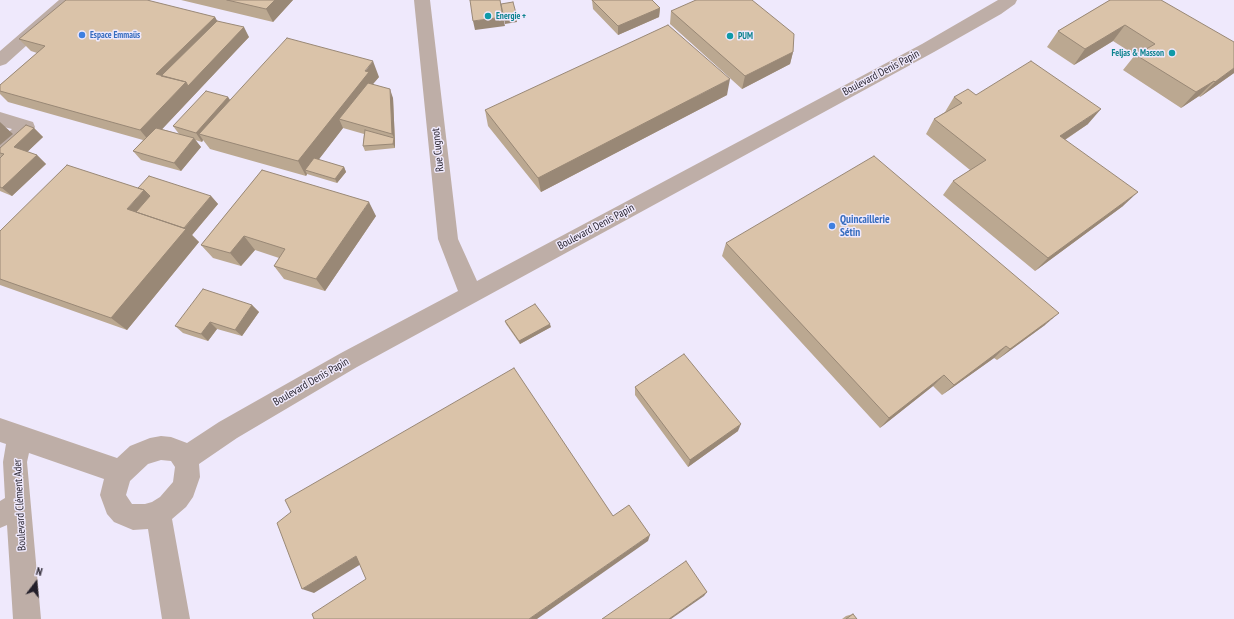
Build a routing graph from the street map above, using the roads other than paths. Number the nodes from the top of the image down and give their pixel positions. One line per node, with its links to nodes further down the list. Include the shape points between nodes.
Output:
1 (69, 0): 4 (street)
2 (422, 0): 7 (street, Rue Cugnot, via 448,239)
3 (1009, 0): 7 (street, Boulevard Denis Papin, via 928,48)
4 (0, 60)
5 (0, 119): 6 (street, via 26,127)
6 (0, 151)
7 (470, 295): 9 (street, Boulevard Denis Papin, via 228,430)
8 (10, 434): 10 (street, Boulevard Clément Ader); 11 (street, Boulevard Clément Ader, via 15,462)
9 (185, 459): 10 (street, via 179,452 170,449 150,450 129,462); 12 (street, via 188,467 184,488 169,506)
10 (121, 472): 12 (street, via 113,495 122,513 133,517)
11 (10, 510): 13 (street, Boulevard Clément Ader)
12 (158, 513): 14 (street)
13 (27, 619)
14 (176, 619)

